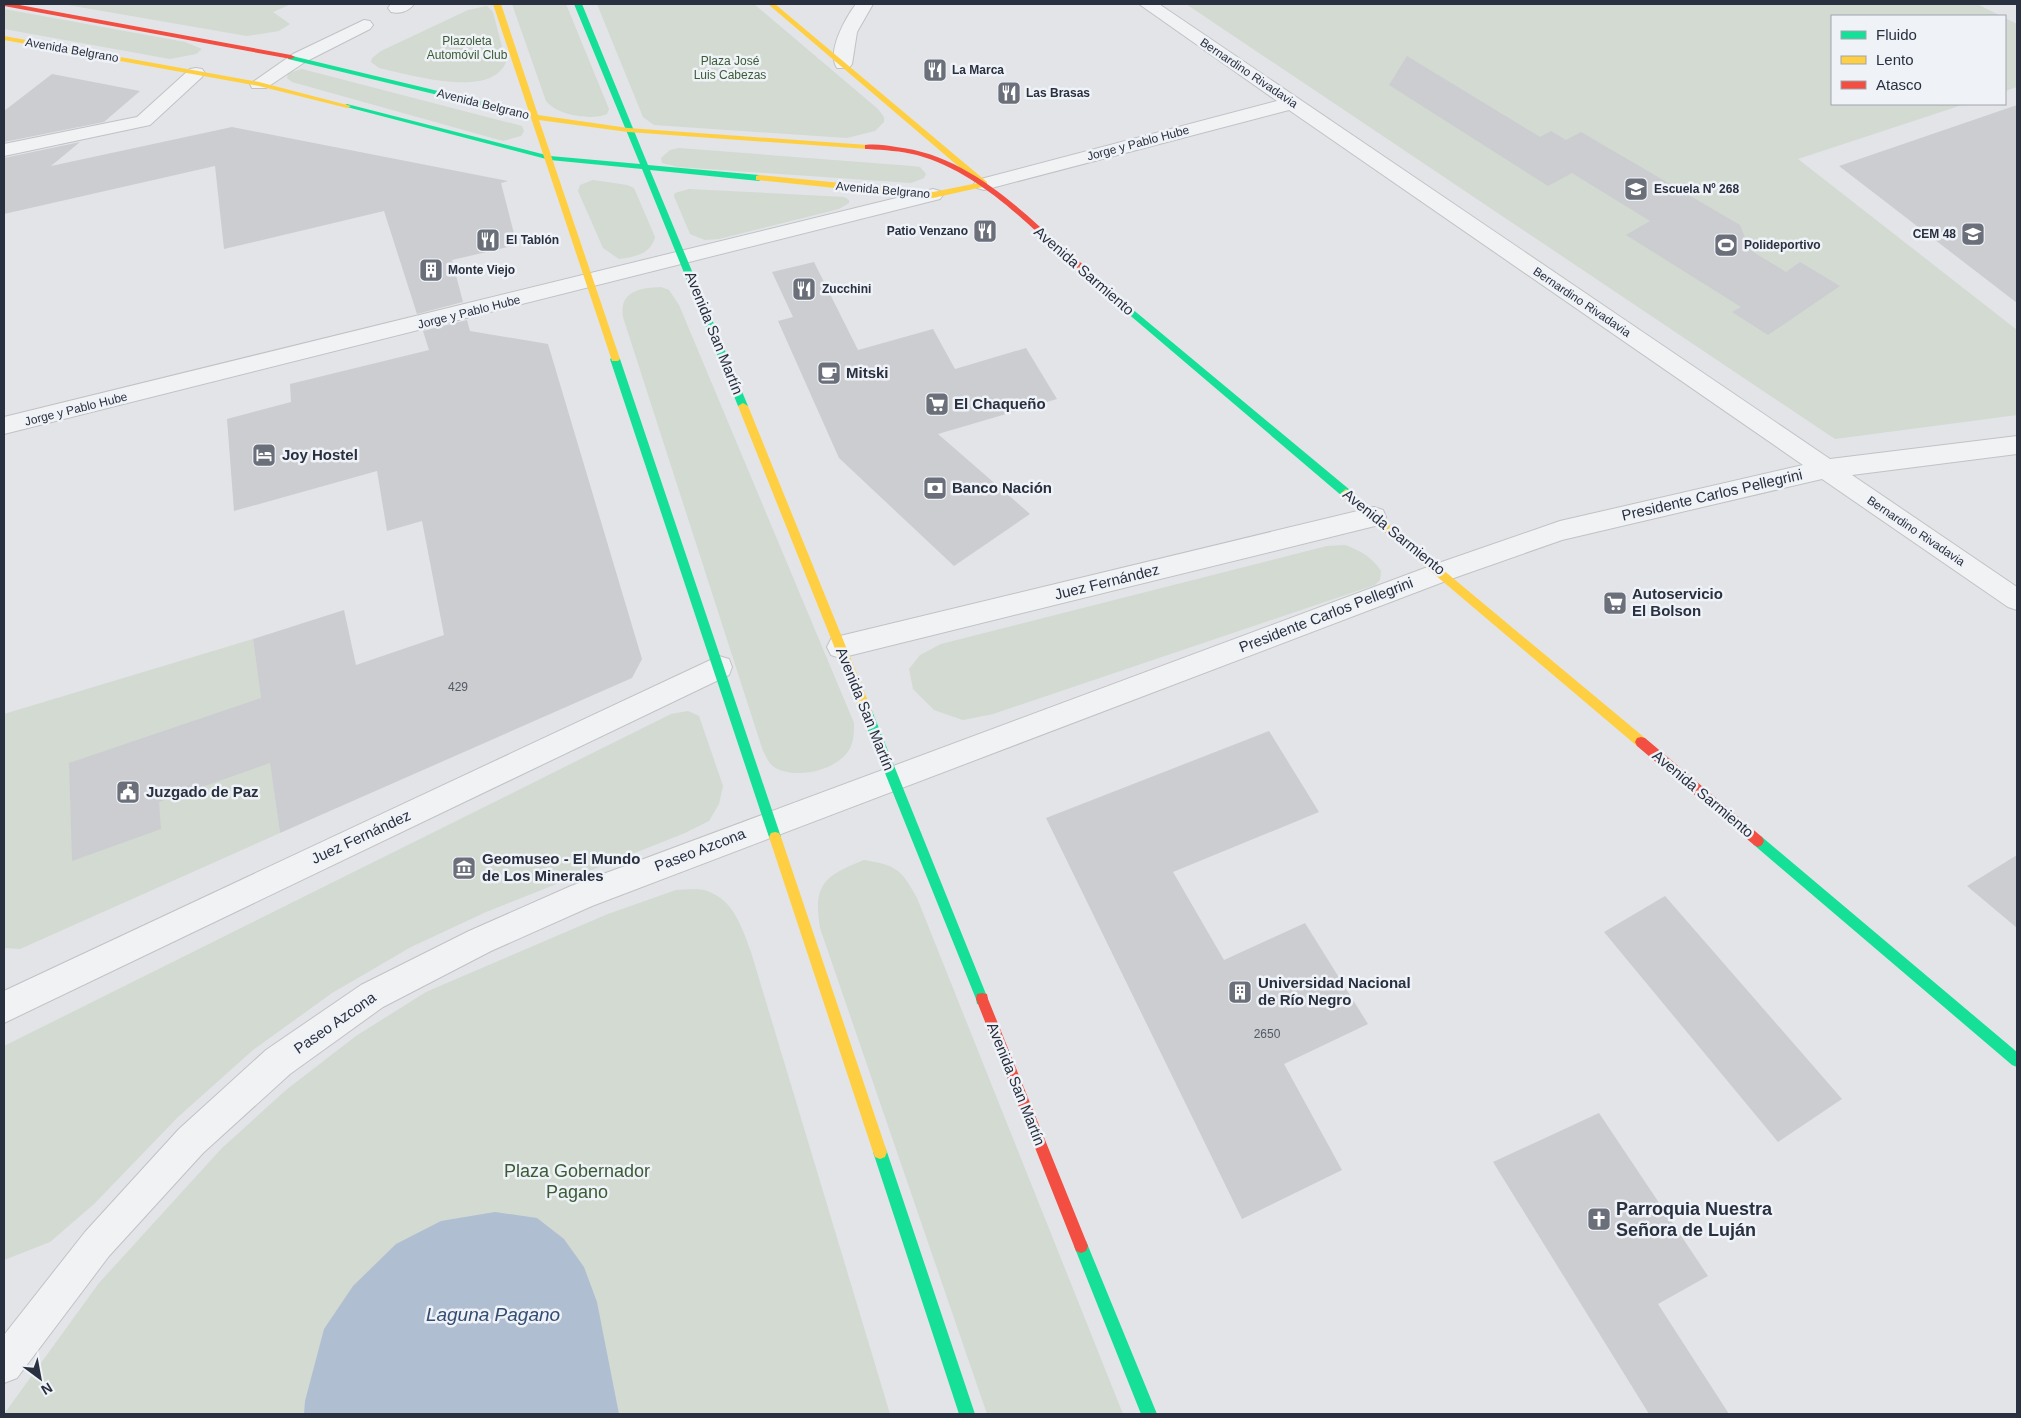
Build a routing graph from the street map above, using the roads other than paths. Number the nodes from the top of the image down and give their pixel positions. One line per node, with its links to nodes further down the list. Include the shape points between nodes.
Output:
1 (4, 4): 9 (main road, Avenida Belgrano)
2 (497, 4): 14 (main road)
3 (578, 4): 15 (main road, Avenida San Martín)
4 (771, 4): 10 (main road, Avenida Sarmiento)
5 (864, 4): 10 (street, via 847,32)
6 (1148, 4): 13 (street, Bernardino Rivadavia)
7 (364, 25): 9 (street)
8 (4, 38): 11 (main road, Avenida Belgrano)
9 (299, 58): 12 (street); 14 (main road, Avenida Belgrano)
10 (843, 64): 19 (main road, Avenida Sarmiento)
11 (196, 73): 12 (main road, Avenida Belgrano); 16 (street, via 143,121)
12 (259, 84): 17 (main road, Avenida Belgrano)
13 (1292, 102): 19 (street, Jorge y Pablo Hube); 25 (street, Bernardino Rivadavia)
14 (535, 117): 15 (main road, Avenida Belgrano); 17 (main road)
15 (628, 130): 18 (main road, Avenida San Martín); 19 (main road, Avenida Belgrano, via 928,153)
16 (4, 150)
17 (550, 158): 18 (main road, Avenida Belgrano); 22 (main road)
18 (646, 169): 20 (main road, Avenida Belgrano); 21 (main road, Avenida San Martín)
19 (984, 184): 20 (main road, Avenida Belgrano); 26 (main road, Avenida Sarmiento, via 1050,244)
20 (934, 195): 21 (street, Jorge y Pablo Hube)
21 (684, 258): 22 (street, Jorge y Pablo Hube); 29 (main road, Avenida San Martín)
22 (590, 282): 23 (street, Jorge y Pablo Hube); 30 (main road)
23 (4, 426)
24 (2017, 445): 25 (street, Presidente Carlos Pellegrini)
25 (1826, 469): 27 (street, Presidente Carlos Pellegrini, via 1560,530); 28 (street, Bernardino Rivadavia)
26 (1374, 517): 27 (main road, Avenida Sarmiento); 29 (street, Juez Fernández)
27 (1442, 572): 31 (street, Presidente Carlos Pellegrini); 34 (main road, Avenida Sarmiento)
28 (2017, 600)
29 (840, 647): 31 (main road, Avenida San Martín)
30 (718, 668): 32 (main road); 33 (street, Juez Fernández)
31 (893, 780): 32 (street, Presidente Carlos Pellegrini); 37 (main road, Avenida San Martín)
32 (770, 824): 35 (street, Paseo Azcona, via 582,896 480,941 372,996 278,1062 191,1141 97,1244); 36 (main road)
33 (4, 1007)
34 (2017, 1060)
35 (4, 1366)
36 (967, 1414)
37 (1149, 1414)

